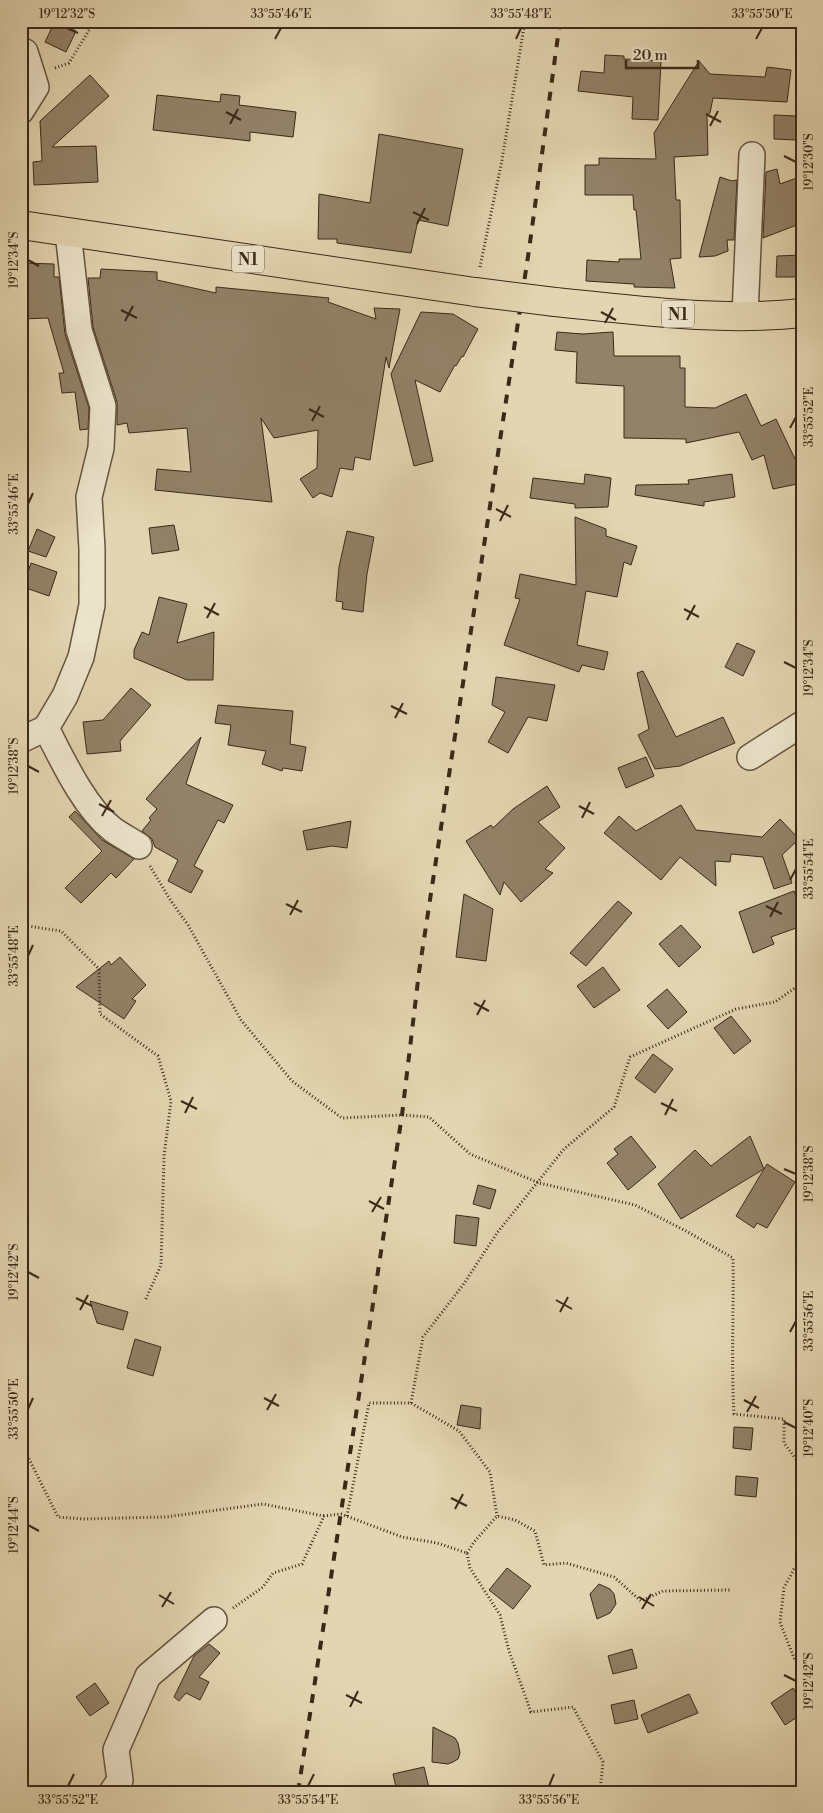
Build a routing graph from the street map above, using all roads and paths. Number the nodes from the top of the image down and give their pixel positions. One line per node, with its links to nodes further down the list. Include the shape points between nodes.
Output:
1 (113, 21): 4 (path, via 91,27 69,63 46,72)
2 (525, 21): 9 (path, via 502,160)
3 (21, 50): 4 (street, via 25,52)
4 (36, 87): 5 (street)
5 (21, 111)
6 (752, 156): 11 (street)
7 (21, 225): 8 (highway, N1)
8 (68, 232): 9 (highway, N1); 13 (street, via 79,330 103,406 101,448 89,497 92,605 81,657 65,696)
9 (475, 292): 11 (highway, N1, bridge, via 695,316)
10 (802, 313): 11 (highway, N1)
11 (745, 316)
12 (802, 724): 15 (street)
13 (46, 728): 14 (street); 16 (street, via 89,804 111,828)
14 (21, 740)
15 (750, 758)
16 (139, 846): 19 (path, via 241,1020 292,1081 342,1118 429,1117 470,1154)
17 (21, 925): 20 (path, via 61,931 99,968 100,1014 158,1056 171,1100 164,1156 161,1265)
18 (802, 983): 19 (path, via 775,1002 736,1010 630,1057 614,1107 564,1149)
19 (539, 1183): 21 (path, via 423,1337); 23 (path, via 635,1205 733,1258 734,1414 784,1419 784,1444)
20 (145, 1301)
21 (411, 1403): 25 (path, via 369,1403); 26 (path, via 459,1431 485,1465 490,1472)
22 (21, 1444): 24 (path, via 58,1517 165,1517 263,1504)
23 (802, 1467)
24 (324, 1516): 25 (path); 30 (path, via 302,1564 273,1573 263,1587)
25 (348, 1516): 27 (path, via 402,1537 437,1543)
26 (497, 1516): 27 (path); 29 (path, via 515,1520 535,1532 544,1565 566,1563 614,1577 641,1601 662,1592)
27 (467, 1553): 33 (path, via 470,1568 500,1615 531,1712 573,1707 603,1762)
28 (802, 1562): 31 (path, via 794,1569 784,1588 780,1622)
29 (730, 1590)
30 (214, 1620): 32 (street, via 148,1676 116,1750 120,1780)
31 (802, 1670)
32 (112, 1792)
33 (600, 1792)

